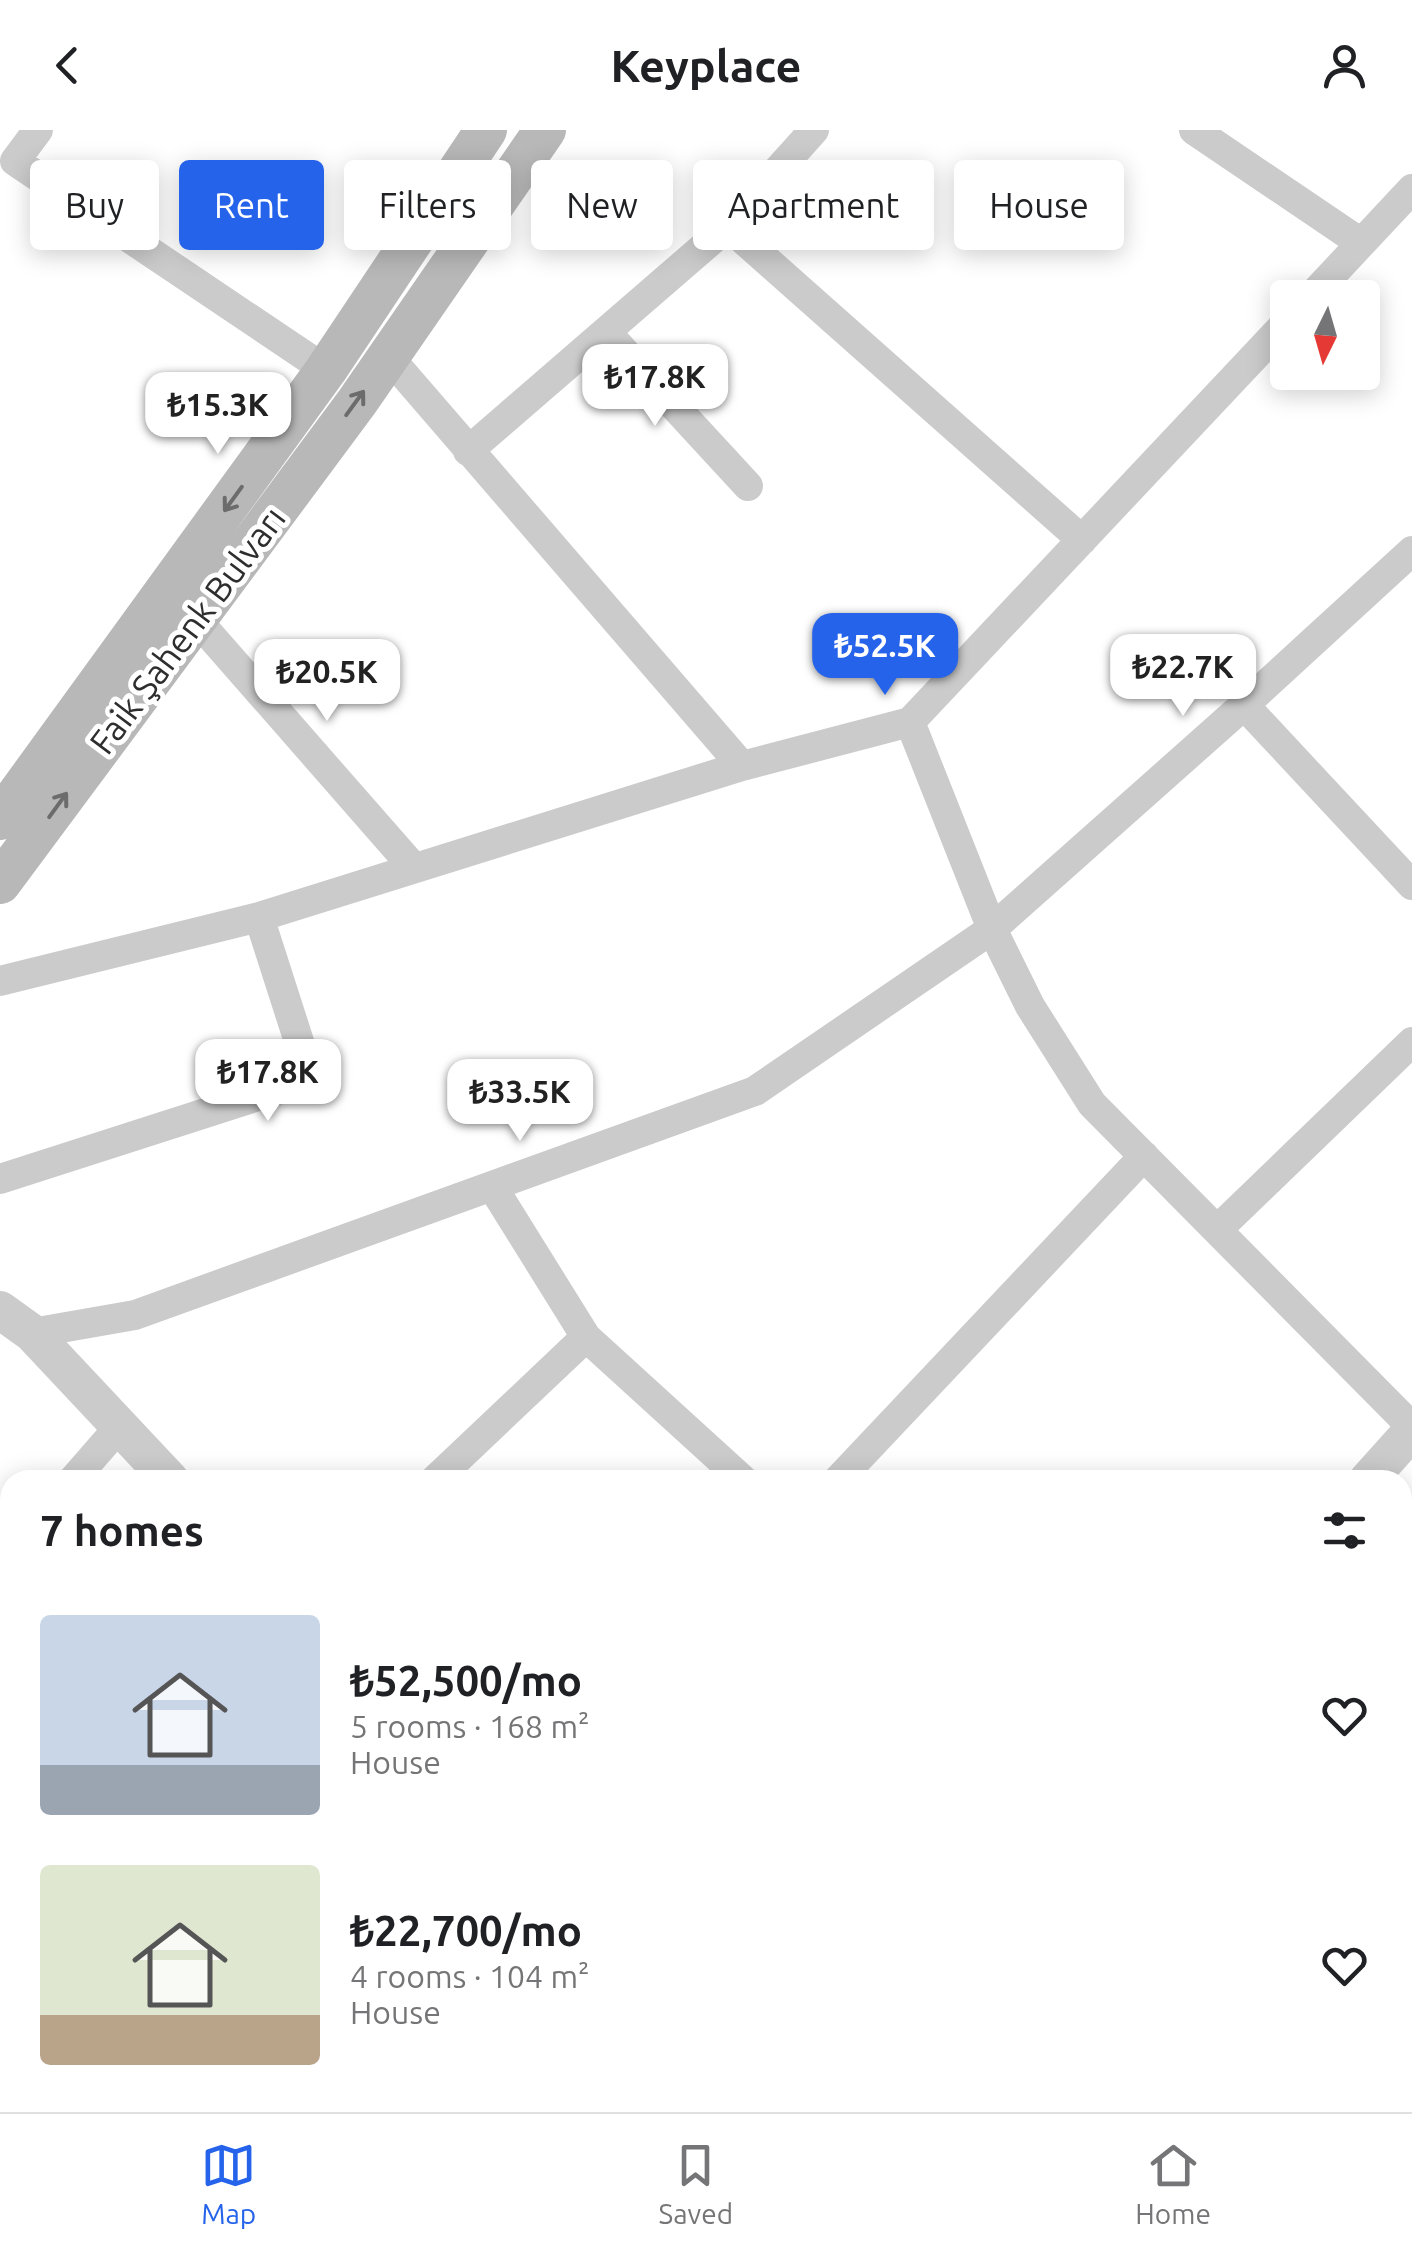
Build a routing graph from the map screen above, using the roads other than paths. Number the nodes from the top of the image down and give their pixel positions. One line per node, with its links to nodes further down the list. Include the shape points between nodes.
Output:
1 (38, 130): 7 (street)
2 (486, 130): 16 (main road, Faik Şahenk Bulvarı)
3 (544, 130): 15 (main road, Faik Şahenk Bulvarı)
4 (814, 130): 6 (street)
5 (1194, 130): 9 (street)
6 (787, 160)
7 (5, 164): 16 (street)
8 (1412, 189): 9 (street)
9 (1360, 244): 12 (street)
10 (700, 250): 13 (street)
11 (755, 250): 19 (street)
12 (1327, 280)
13 (606, 332): 17 (street); 18 (street)
14 (1270, 340): 19 (street)
15 (388, 356): 17 (street); 21 (main road, Faik Şahenk Bulvarı, one-way to 15)
16 (326, 370): 25 (main road, Faik Şahenk Bulvarı, one-way to 25)
17 (468, 451): 24 (street)
18 (748, 486)
19 (1082, 540): 23 (street)
20 (1412, 551): 22 (street)
21 (195, 618): 26 (street); 27 (main road, Faik Şahenk Bulvarı, one-way to 21)
22 (1244, 706): 28 (street); 30 (street)
23 (910, 722): 24 (street); 30 (street)
24 (742, 766): 26 (street)
25 (0, 819)
26 (414, 868): 29 (street)
27 (0, 884)
28 (1412, 885)
29 (258, 917): 31 (street); 34 (street, via 311,1079)
30 (992, 930): 33 (street, via 1092,1104); 35 (street, via 755,1091)
31 (0, 981)
32 (1412, 1042): 36 (street)
33 (1144, 1156): 36 (street); 46 (street)
34 (0, 1179)
35 (492, 1186): 38 (street, via 135,1315); 39 (street)
36 (1217, 1230): 41 (street)
37 (0, 1310): 38 (street)
38 (32, 1333): 40 (street)
39 (586, 1337): 44 (street); 45 (street)
40 (120, 1426): 42 (street); 43 (street)
41 (1412, 1429): 47 (street)
42 (82, 1470)
43 (161, 1470)
44 (446, 1470)
45 (733, 1470)
46 (847, 1470)
47 (1377, 1470)

